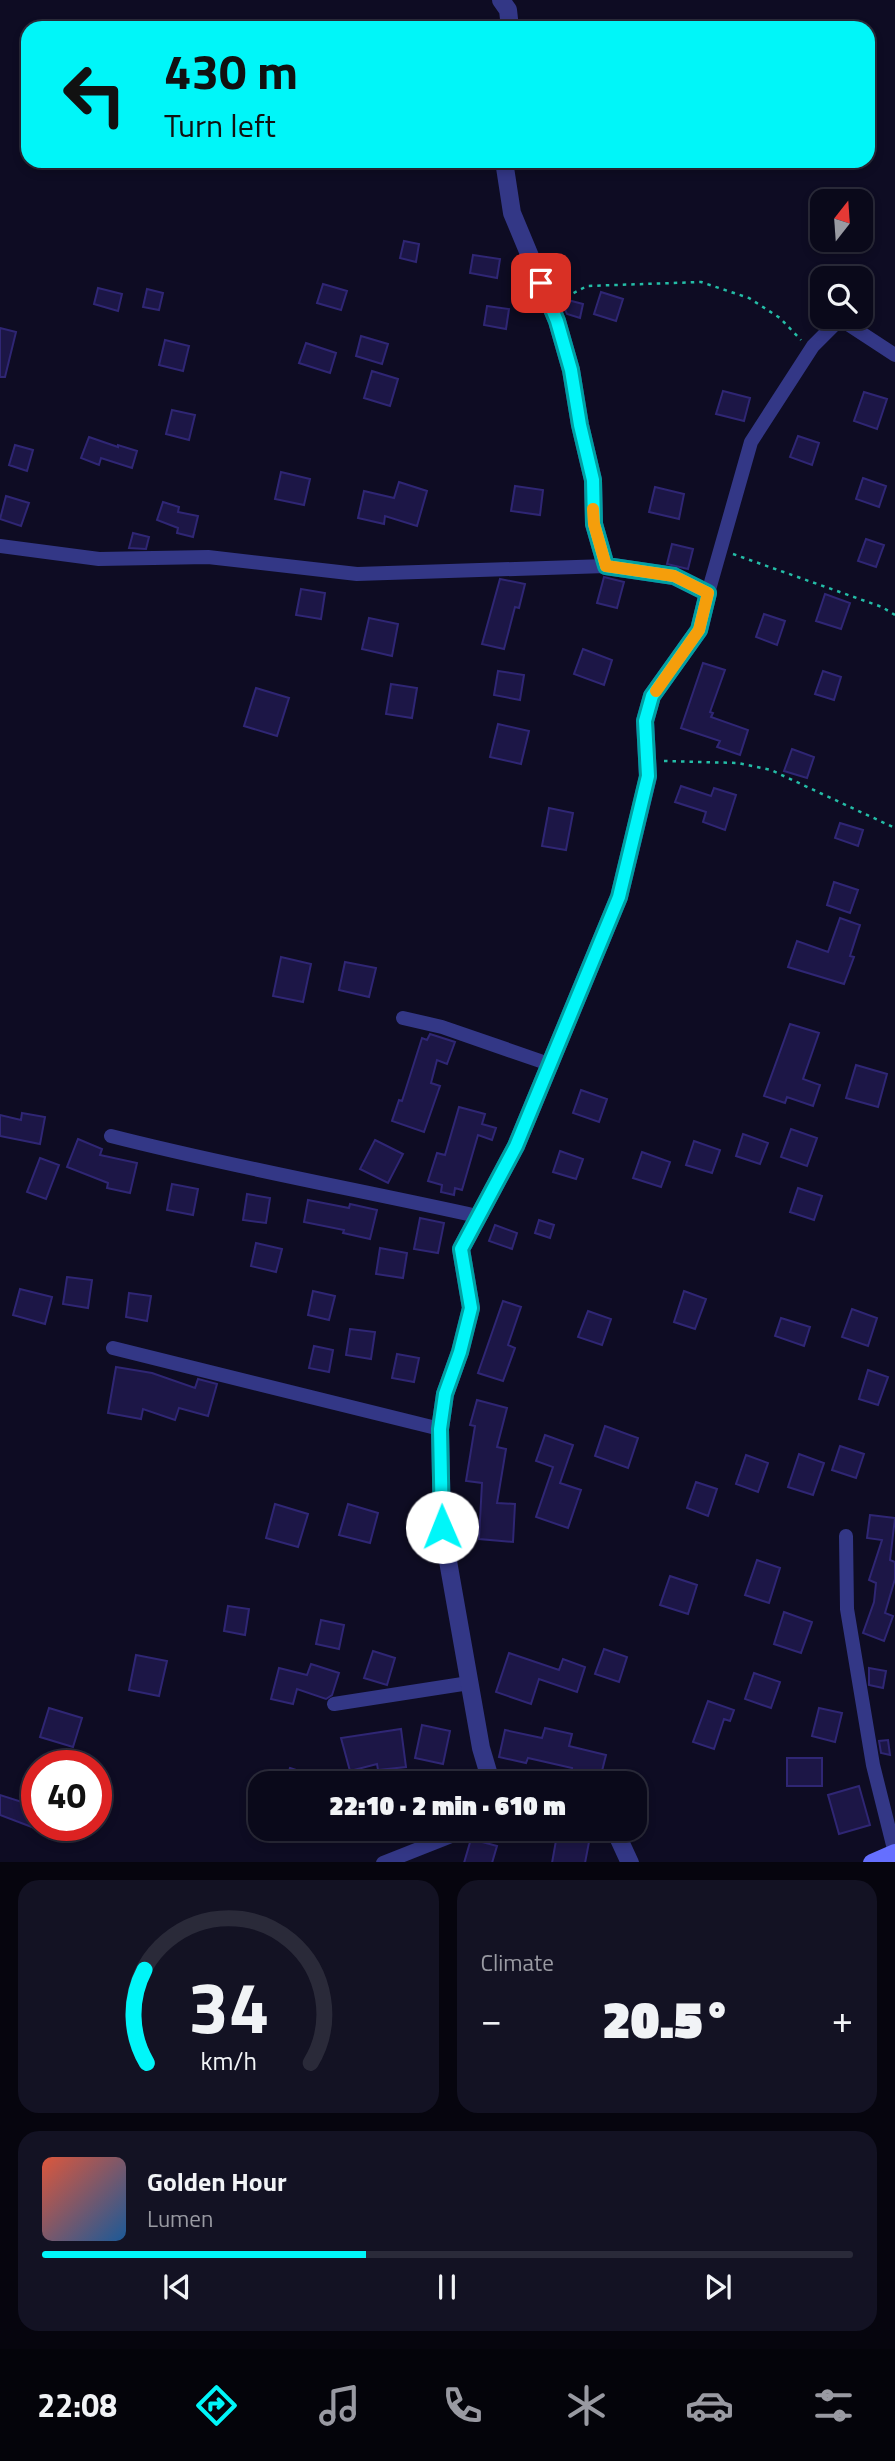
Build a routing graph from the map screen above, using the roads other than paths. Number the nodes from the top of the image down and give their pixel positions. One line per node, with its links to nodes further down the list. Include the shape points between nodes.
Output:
1 (501, 0): 2 (street)
2 (509, 21)
3 (505, 168): 6 (street, via 512,213 550,304 571,370 593,480 594,524)
4 (895, 355): 7 (street, via 840,319 811,349 751,442)
5 (0, 546): 6 (street, via 99,559 208,557 357,574)
6 (606, 566): 7 (street, via 674,576)
7 (708, 593): 9 (street, via 699,630 652,696 645,721 648,776 619,897)
8 (403, 1018): 9 (street)
9 (549, 1064): 11 (street, via 516,1146)
10 (111, 1136): 11 (street)
11 (477, 1216): 13 (street, via 461,1249 471,1308 445,1394)
12 (113, 1348): 13 (street)
13 (440, 1429): 15 (street, via 442,1527)
14 (846, 1536): 20 (street, via 847,1609 873,1765)
15 (469, 1683): 16 (street); 17 (street)
16 (334, 1704)
17 (488, 1771)
18 (439, 1841): 21 (street)
19 (620, 1841): 22 (street)
20 (895, 1853): 23 (main road)
21 (386, 1862)
22 (630, 1862)
23 (874, 1862)

